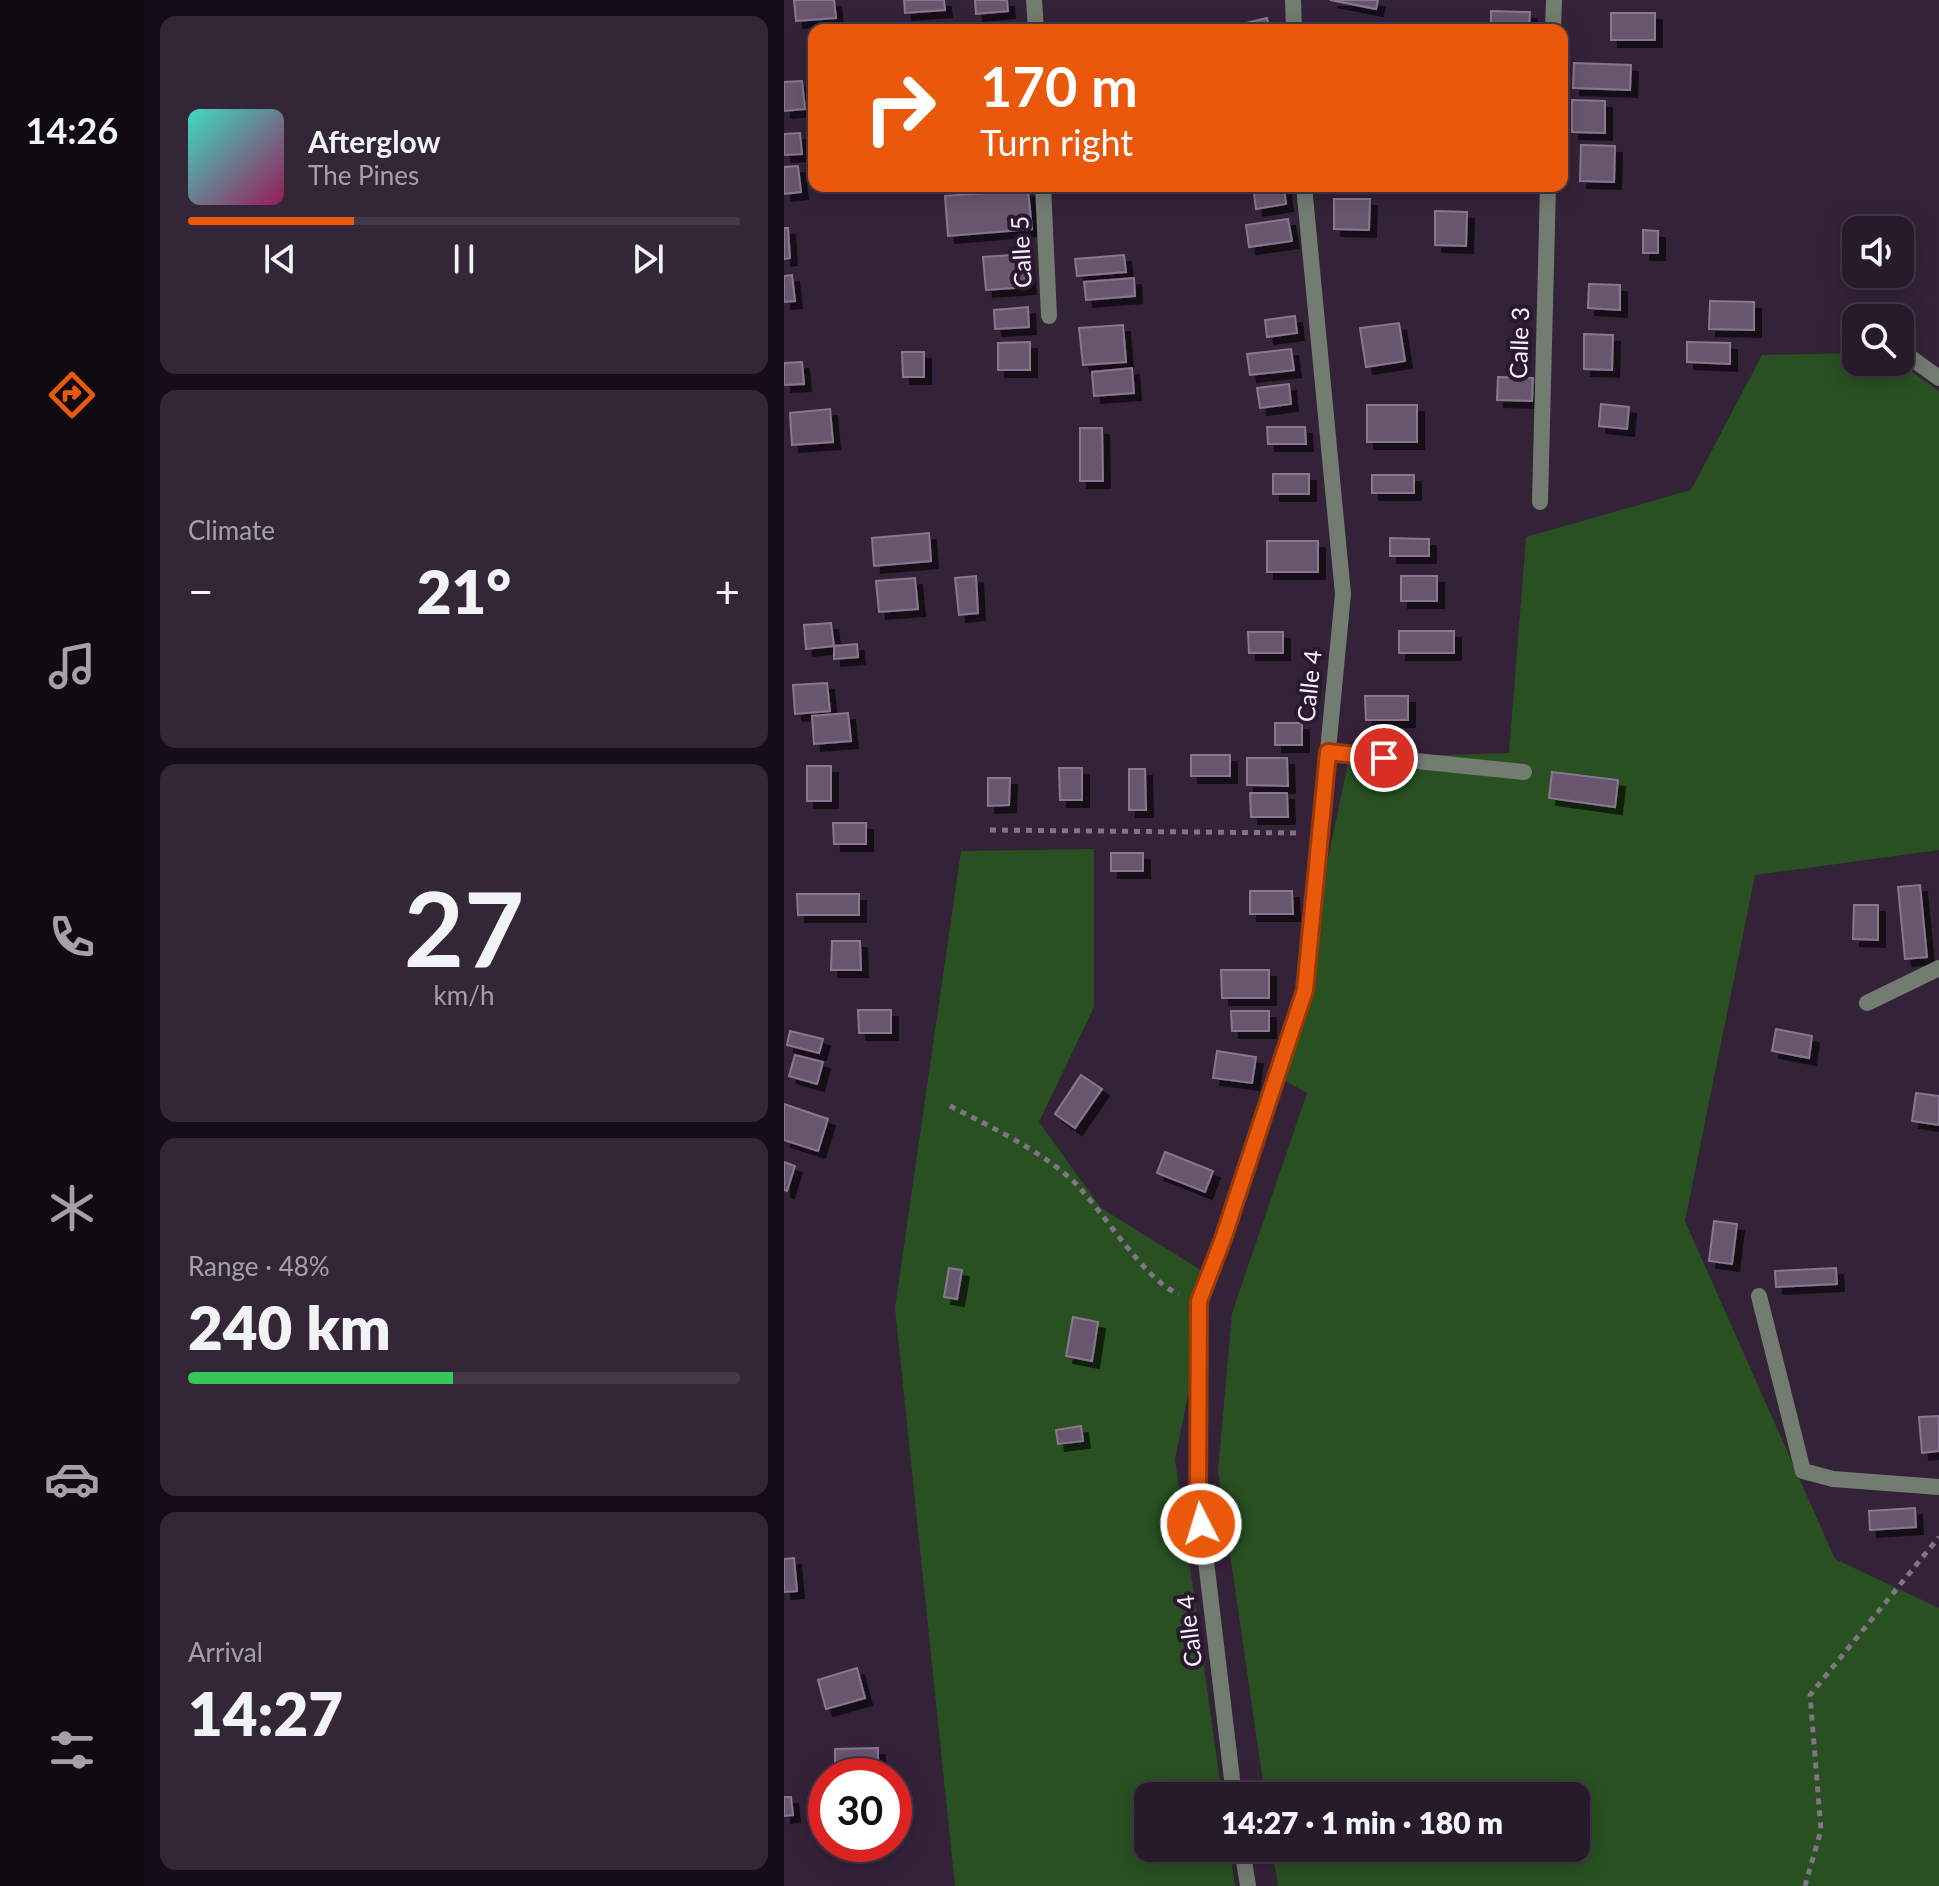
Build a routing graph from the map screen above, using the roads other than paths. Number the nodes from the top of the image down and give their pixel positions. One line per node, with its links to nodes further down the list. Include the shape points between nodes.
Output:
1 (1034, 0): 4 (street)
2 (1293, 0): 5 (street)
3 (1554, 0): 6 (street)
4 (1036, 24)
5 (1294, 24)
6 (1553, 24)
7 (1043, 192): 10 (street, Calle 5)
8 (1305, 192): 14 (street, Calle 4, via 1343,594)
9 (1548, 192): 13 (street, Calle 3)
10 (1049, 316)
11 (1914, 360): 12 (street)
12 (1939, 378)
13 (1540, 502)
14 (1328, 752): 15 (street); 20 (street, Calle 4, via 1305,990 1199,1301 1198,1494)
15 (1524, 772)
16 (1939, 968): 17 (street)
17 (1867, 1003)
18 (1759, 1296): 19 (street, via 1803,1471 1833,1479)
19 (1939, 1487)
20 (1232, 1782)
21 (1244, 1862): 22 (street)
22 (1248, 1886)

